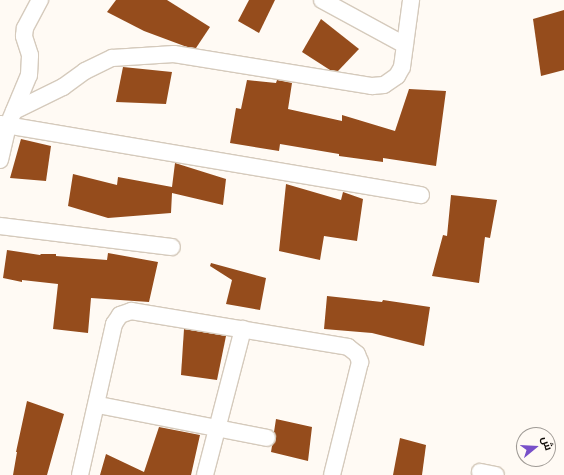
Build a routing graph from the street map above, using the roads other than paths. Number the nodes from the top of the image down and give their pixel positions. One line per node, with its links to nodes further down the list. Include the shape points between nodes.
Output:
1 (40, 0): 5 (street, via 25,28 24,36 31,64 29,75)
2 (322, 0): 4 (street)
3 (411, 0): 4 (street)
4 (405, 45): 5 (street, via 397,76 384,85 372,86 174,54 112,58 85,70 63,87)
5 (8, 120): 6 (street); 7 (street)
6 (0, 160)
7 (421, 195)
8 (0, 226): 9 (street)
9 (172, 247)
10 (243, 329): 11 (street, via 131,310 125,312 114,324); 12 (street); 16 (street, via 348,347 357,354 360,362)
11 (98, 405): 12 (street); 14 (street)
12 (218, 430): 13 (street); 15 (street)
13 (267, 438)
14 (80, 475)
15 (205, 475)
16 (332, 475)

